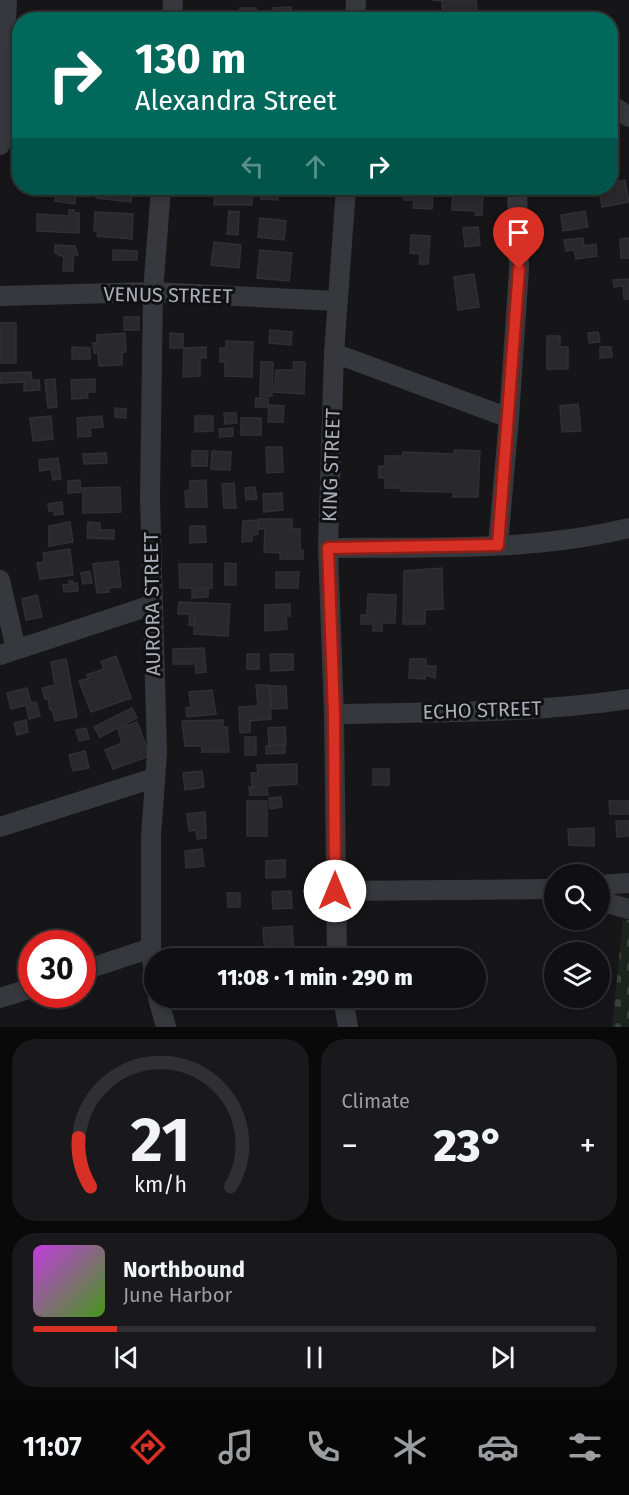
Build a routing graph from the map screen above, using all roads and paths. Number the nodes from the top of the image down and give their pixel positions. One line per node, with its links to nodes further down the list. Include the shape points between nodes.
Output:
1 (7, 0): 2 (street)
2 (0, 145)
3 (160, 195): 6 (street, AURORA STREET)
4 (345, 195): 8 (street, KING STREET)
5 (517, 195): 10 (street, via 519,269)
6 (153, 292): 7 (street, VENUS STREET); 8 (street, VENUS STREET); 15 (street, AURORA STREET)
7 (0, 296)
8 (337, 301): 9 (street, KING STREET)
9 (334, 353): 10 (street); 13 (street, KING STREET)
10 (509, 418): 12 (street)
11 (629, 528): 12 (street, via 560,541)
12 (498, 545): 13 (street)
13 (328, 548): 18 (street, KING STREET)
14 (0, 580): 16 (street)
15 (152, 605): 16 (street); 19 (street, AURORA STREET, via 157,730)
16 (8, 652)
17 (629, 699): 18 (street, ECHO STREET, via 502,710)
18 (334, 714): 24 (street, KING STREET)
19 (154, 778): 20 (street); 27 (street, AURORA STREET)
20 (0, 827)
21 (629, 883): 22 (street)
22 (610, 884)
23 (544, 889): 24 (street)
24 (335, 891): 28 (street, KING STREET)
25 (610, 904): 26 (street)
26 (629, 909)
27 (151, 948)
28 (337, 948)
29 (144, 950): 30 (street)
30 (96, 966)
31 (18, 992): 32 (street)
32 (0, 998)
33 (161, 1008): 35 (street)
34 (345, 1008): 36 (street)
35 (166, 1027)
36 (348, 1027)

